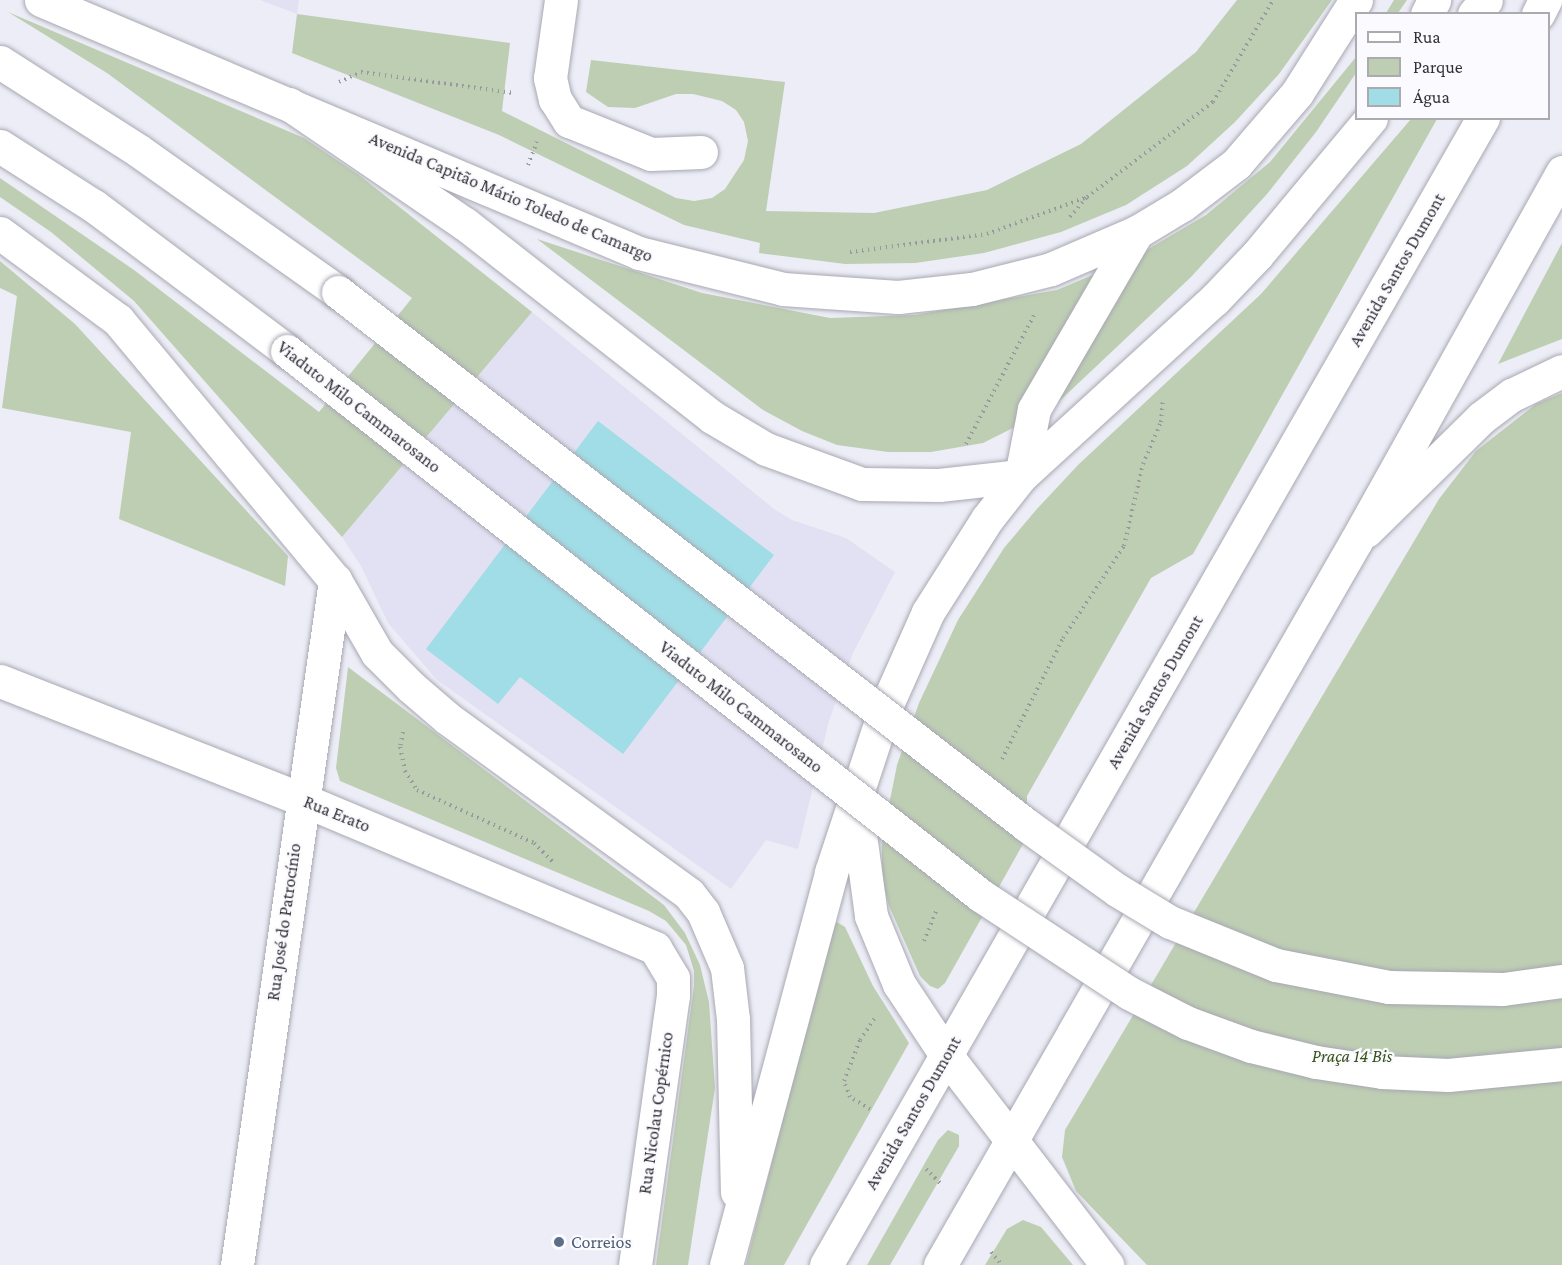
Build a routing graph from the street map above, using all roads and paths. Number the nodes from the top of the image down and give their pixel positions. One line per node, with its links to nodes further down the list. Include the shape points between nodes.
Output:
1 (41, 0): 9 (main road, Avenida Capitão Mário Toledo de Camargo)
2 (561, 0): 8 (main road, via 550,78)
3 (1273, 0): 15 (path, via 1214,102)
4 (1356, 0): 17 (main road, Avenida Capitão Mário Toledo de Camargo, via 1297,93 1236,164 1182,205)
5 (1486, 0): 6 (main road)
6 (1476, 12)
7 (0, 62): 35 (main road, bridge, via 139,151 338,292 1025,824 1117,890 1170,922 1276,965 1389,987 1503,989)
8 (555, 99): 9 (path, via 361,72); 13 (main road, via 568,121 651,154); 16 (path)
9 (289, 104): 16 (main road, Avenida Capitão Mário Toledo de Camargo); 24 (main road, via 465,224 712,417 766,449 862,484)
10 (1482, 120): 37 (main road, Avenida Santos Dumont)
11 (1366, 122): 21 (main road, via 1257,255)
12 (0, 146): 38 (main road, Viaduto Milo Cammarosano, bridge, via 94,206 287,351 980,895 1129,993 1188,1023 1251,1046 1316,1062 1382,1072 1448,1075)
13 (701, 152)
14 (1562, 172): 25 (main road)
15 (1087, 197): 19 (path, via 987,234); 20 (path, via 1062,227)
16 (514, 199): 20 (main road, Avenida Capitão Mário Toledo de Camargo, via 639,253 732,279 795,291 898,297 972,289)
17 (1137, 232): 20 (main road, Avenida Capitão Mário Toledo de Camargo); 23 (main road, via 1034,409)
18 (0, 233): 26 (main road, via 118,320)
19 (848, 252)
20 (1051, 269): 24 (path, via 1028,327)
21 (1140, 369): 23 (main road); 29 (path, via 1163,402 1164,411 1143,465 1124,546 1063,638)
22 (1562, 371): 25 (main road, via 1512,395 1481,418)
23 (1020, 476): 24 (main road); 31 (main road, via 958,562 919,630 885,709)
24 (939, 485)
25 (1356, 541): 40 (main road)
26 (335, 580): 28 (main road, via 377,653); 30 (main road, Rua José do Patrocínio)
27 (0, 681): 30 (main road, Rua Erato)
28 (411, 687): 32 (path, via 400,747 405,771 417,790 534,843); 41 (main road, via 447,718 689,894 704,912 727,968 733,1019)
29 (998, 766)
30 (301, 799): 34 (main road, Rua Erato, via 641,938); 44 (main road, Rua José do Patrocínio)
31 (856, 804): 36 (main road, via 871,916); 41 (main road, via 821,904 769,1114)
32 (557, 868)
33 (940, 903): 36 (path, via 918,955)
34 (667, 961): 45 (main road, Rua Nicolau Copérnico, via 673,995)
35 (1562, 981)
36 (899, 984): 37 (main road); 39 (path, via 860,1040 844,1081 850,1097 873,1111)
37 (946, 1055): 39 (main road, Avenida Santos Dumont); 40 (main road)
38 (1562, 1064)
39 (898, 1138): 42 (path, via 939,1181); 47 (main road, Avenida Santos Dumont)
40 (1011, 1142): 42 (main road); 49 (main road)
41 (738, 1214): 46 (main road)
42 (967, 1219): 43 (main road); 48 (path)
43 (944, 1261)
44 (237, 1265)
45 (635, 1265)
46 (726, 1265)
47 (826, 1265)
48 (1002, 1265)
49 (1107, 1265)

